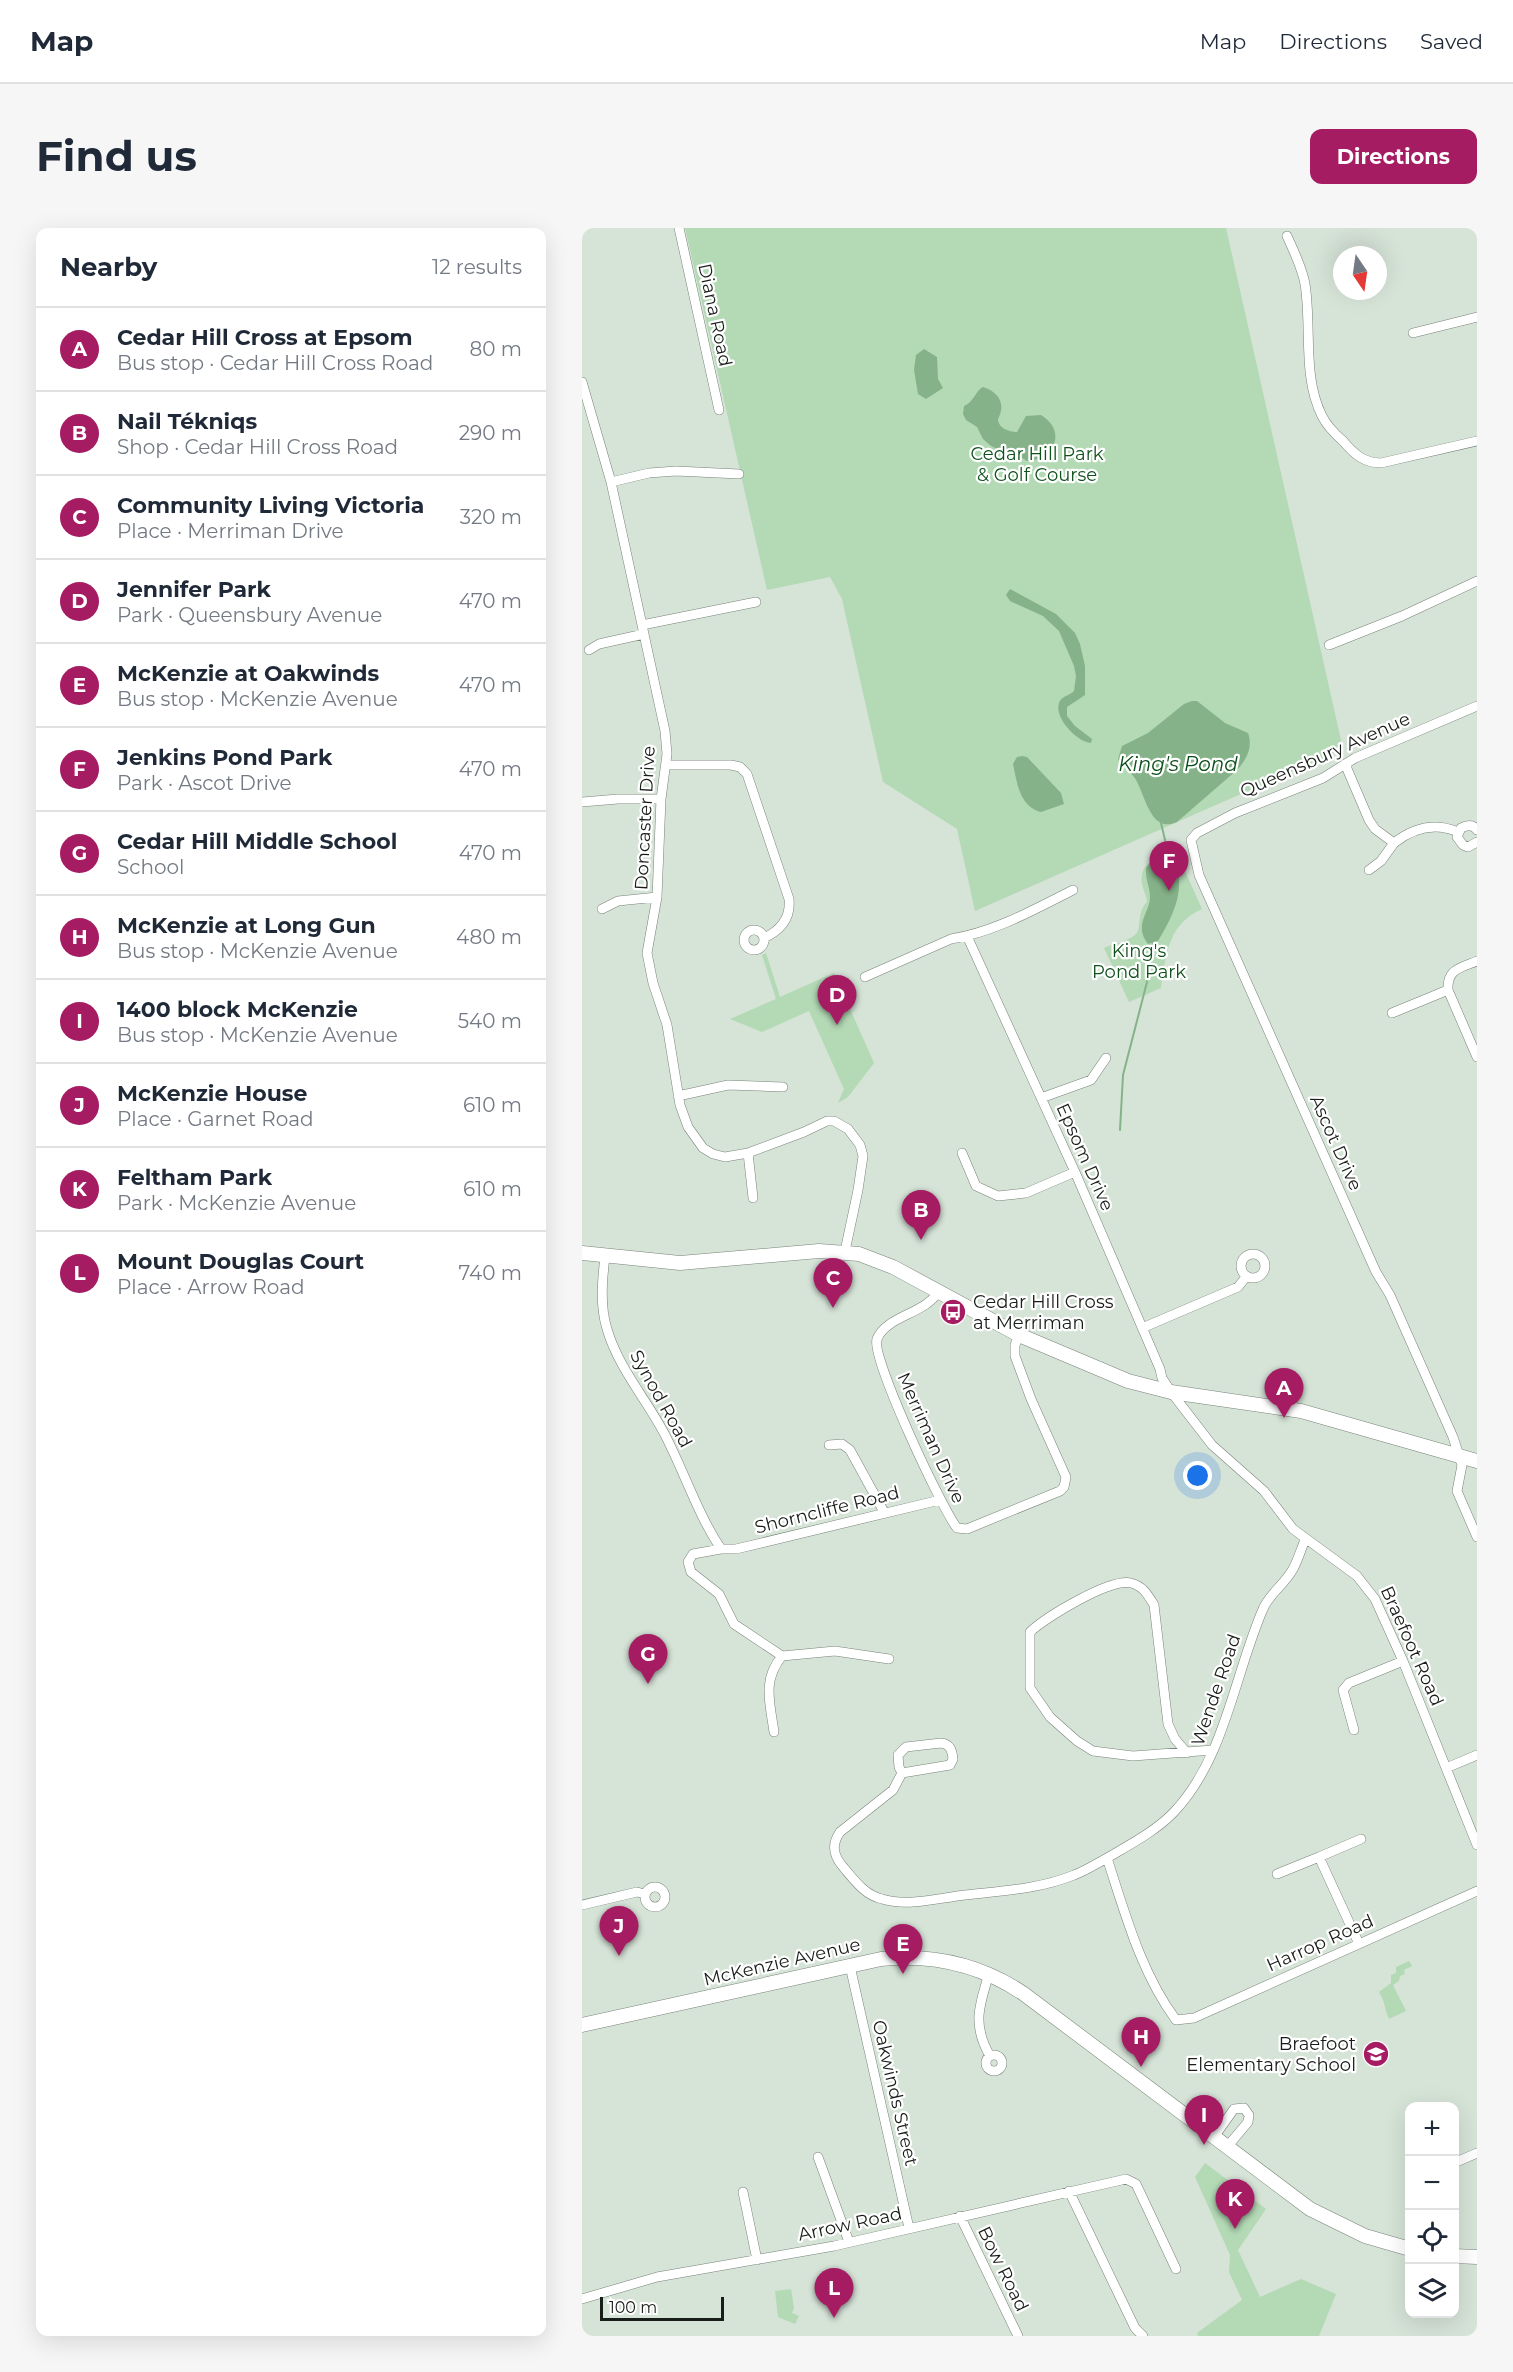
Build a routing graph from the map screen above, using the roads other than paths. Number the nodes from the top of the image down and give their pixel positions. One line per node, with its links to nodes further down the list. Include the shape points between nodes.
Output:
1 (679, 228): 6 (street, Diana Road)
2 (1287, 236): 7 (street, via 1305,284 1309,356 1318,406 1323,418 1348,447 1370,463 1381,463)
3 (1477, 317): 4 (street)
4 (1413, 333)
5 (582, 382): 9 (street, Doncaster Drive)
6 (719, 410)
7 (1477, 441)
8 (738, 474): 9 (street, via 676,471)
9 (611, 482): 12 (street, Doncaster Drive)
10 (1477, 581): 13 (street)
11 (756, 602): 12 (street)
12 (643, 629): 14 (street); 17 (street, Doncaster Drive, via 665,731)
13 (1329, 645)
14 (589, 650)
15 (1477, 706): 16 (street, Queensbury Avenue)
16 (1345, 764): 22 (street, Queensbury Avenue, via 1323,778 1235,813); 24 (street, via 1369,820)
17 (666, 765): 18 (street, Doncaster Drive); 30 (street, via 731,765 747,774 790,908 783,925)
18 (661, 799): 19 (street); 27 (street, Doncaster Drive)
19 (582, 802)
20 (1477, 830): 21 (street, via 1466,825)
21 (1458, 832): 23 (street, via 1463,845 1468,847); 24 (street, via 1424,828)
22 (1191, 840): 53 (street, Ascot Drive, via 1199,875)
23 (1477, 842)
24 (1394, 843): 25 (street, via 1381,861)
25 (1368, 870)
26 (1073, 890): 29 (street)
27 (657, 897): 28 (street, via 618,901); 38 (street, Doncaster Drive, via 647,953 667,1025)
28 (602, 909)
29 (967, 936): 32 (street, via 951,939); 39 (street, Epsom Drive)
30 (764, 938)
31 (1477, 961): 33 (street, via 1450,975)
32 (865, 978)
33 (1448, 990): 34 (street); 35 (street)
34 (1392, 1013)
35 (1477, 1057)
36 (1106, 1058): 39 (street, via 1090,1080)
37 (783, 1087): 38 (street, via 728,1085)
38 (678, 1096): 40 (street, Doncaster Drive, via 688,1127 703,1148 725,1157)
39 (1041, 1098): 42 (street, Epsom Drive)
40 (748, 1153): 43 (street); 44 (street, via 827,1121 848,1129 863,1156)
41 (963, 1153): 42 (street, via 976,1186 998,1196 1026,1193)
42 (1075, 1172): 49 (street, Epsom Drive)
43 (753, 1198)
44 (845, 1251): 46 (main road, via 680,1263); 48 (main road, via 882,1262)
45 (582, 1253): 46 (main road)
46 (605, 1257): 59 (street, Synod Road, via 603,1313 612,1346 666,1436)
47 (1246, 1276): 49 (street, via 1238,1287)
48 (938, 1292): 50 (main road); 55 (street, Merriman Drive, via 933,1301 887,1327 877,1338 876,1346 885,1377)
49 (1142, 1328): 51 (street, Epsom Drive)
50 (1019, 1335): 51 (main road, via 1106,1373); 55 (street, Merriman Drive, via 1015,1356 1066,1477 1064,1487 967,1529 957,1528)
51 (1171, 1392): 53 (main road, via 1300,1411); 58 (street, Braefoot Road, via 1212,1445 1264,1491)
52 (829, 1445): 56 (street, via 842,1444 850,1450)
53 (1460, 1456): 54 (main road); 57 (street, via 1457,1491)
54 (1477, 1461)
55 (940, 1500): 56 (street, Shorncliffe Road)
56 (884, 1512): 59 (street, Shorncliffe Road, via 736,1549)
57 (1477, 1537)
58 (1305, 1540): 62 (street, Braefoot Road, via 1349,1569 1366,1586); 65 (street, Wende Road, via 1293,1570 1264,1605)
59 (721, 1549): 60 (street, Shorncliffe Road, via 693,1554 688,1562 691,1572 719,1594 734,1624)
60 (783, 1656): 61 (street, via 835,1651); 64 (street, via 769,1677)
61 (889, 1659)
62 (1403, 1661): 63 (street, via 1349,1683 1343,1690); 68 (street, Braefoot Road)
63 (1354, 1730)
64 (774, 1732)
65 (1213, 1750): 66 (street); 73 (street, Wende Road, via 1198,1783 1173,1813)
66 (1186, 1753): 66 (street, via 1168,1724 1154,1605 1145,1590 1130,1583 1116,1584 1076,1601 1030,1632 1030,1688 1050,1717 1077,1741 1108,1754)
67 (1477, 1755): 68 (street)
68 (1446, 1768): 71 (street, Braefoot Road)
69 (902, 1773): 69 (street, via 950,1765 951,1748 941,1743 906,1747 898,1755); 73 (street, via 893,1790 834,1841 833,1851 839,1863 863,1890 883,1900 901,1902 992,1893 1048,1883)
70 (1361, 1839): 72 (street)
71 (1477, 1845)
72 (1319, 1857): 74 (street); 78 (street)
73 (1107, 1858): 78 (street, Harrop Road, via 1136,1946 1176,2020 1194,2018)
74 (1277, 1874)
75 (1477, 1891): 78 (street, Harrop Road)
76 (645, 1894): 77 (street, via 637,1892)
77 (582, 1905)
78 (1359, 1944)
79 (850, 1966): 80 (main road, McKenzie Avenue, via 881,1959 919,1958); 81 (main road, McKenzie Avenue); 91 (street, Oakwinds Street)
80 (989, 1974): 82 (street, via 978,2013 982,2043); 83 (main road, McKenzie Avenue, via 1024,1994)
81 (582, 2025)
82 (990, 2056)
83 (1214, 2137): 84 (main road, McKenzie Avenue); 84 (street, via 1234,2109 1244,2108 1248,2122)
84 (1227, 2147): 93 (main road, McKenzie Avenue, via 1319,2214 1365,2236)
85 (1477, 2153): 87 (street)
86 (818, 2157): 92 (street)
87 (1459, 2161)
88 (1069, 2191): 90 (street, Arrow Road); 97 (street, Arrow Road, via 1126,2179 1136,2184); 100 (street, via 1135,2328)
89 (742, 2192): 96 (street)
90 (960, 2216): 91 (street, Arrow Road); 99 (street, Bow Road)
91 (909, 2228): 92 (street, Arrow Road)
92 (849, 2242): 96 (street, Arrow Road)
93 (1405, 2248)
94 (1459, 2256): 95 (main road)
95 (1477, 2257)
96 (757, 2260): 98 (street, Arrow Road, via 657,2277)
97 (1176, 2269)
98 (582, 2299)
99 (1018, 2336)
100 (1143, 2336)

